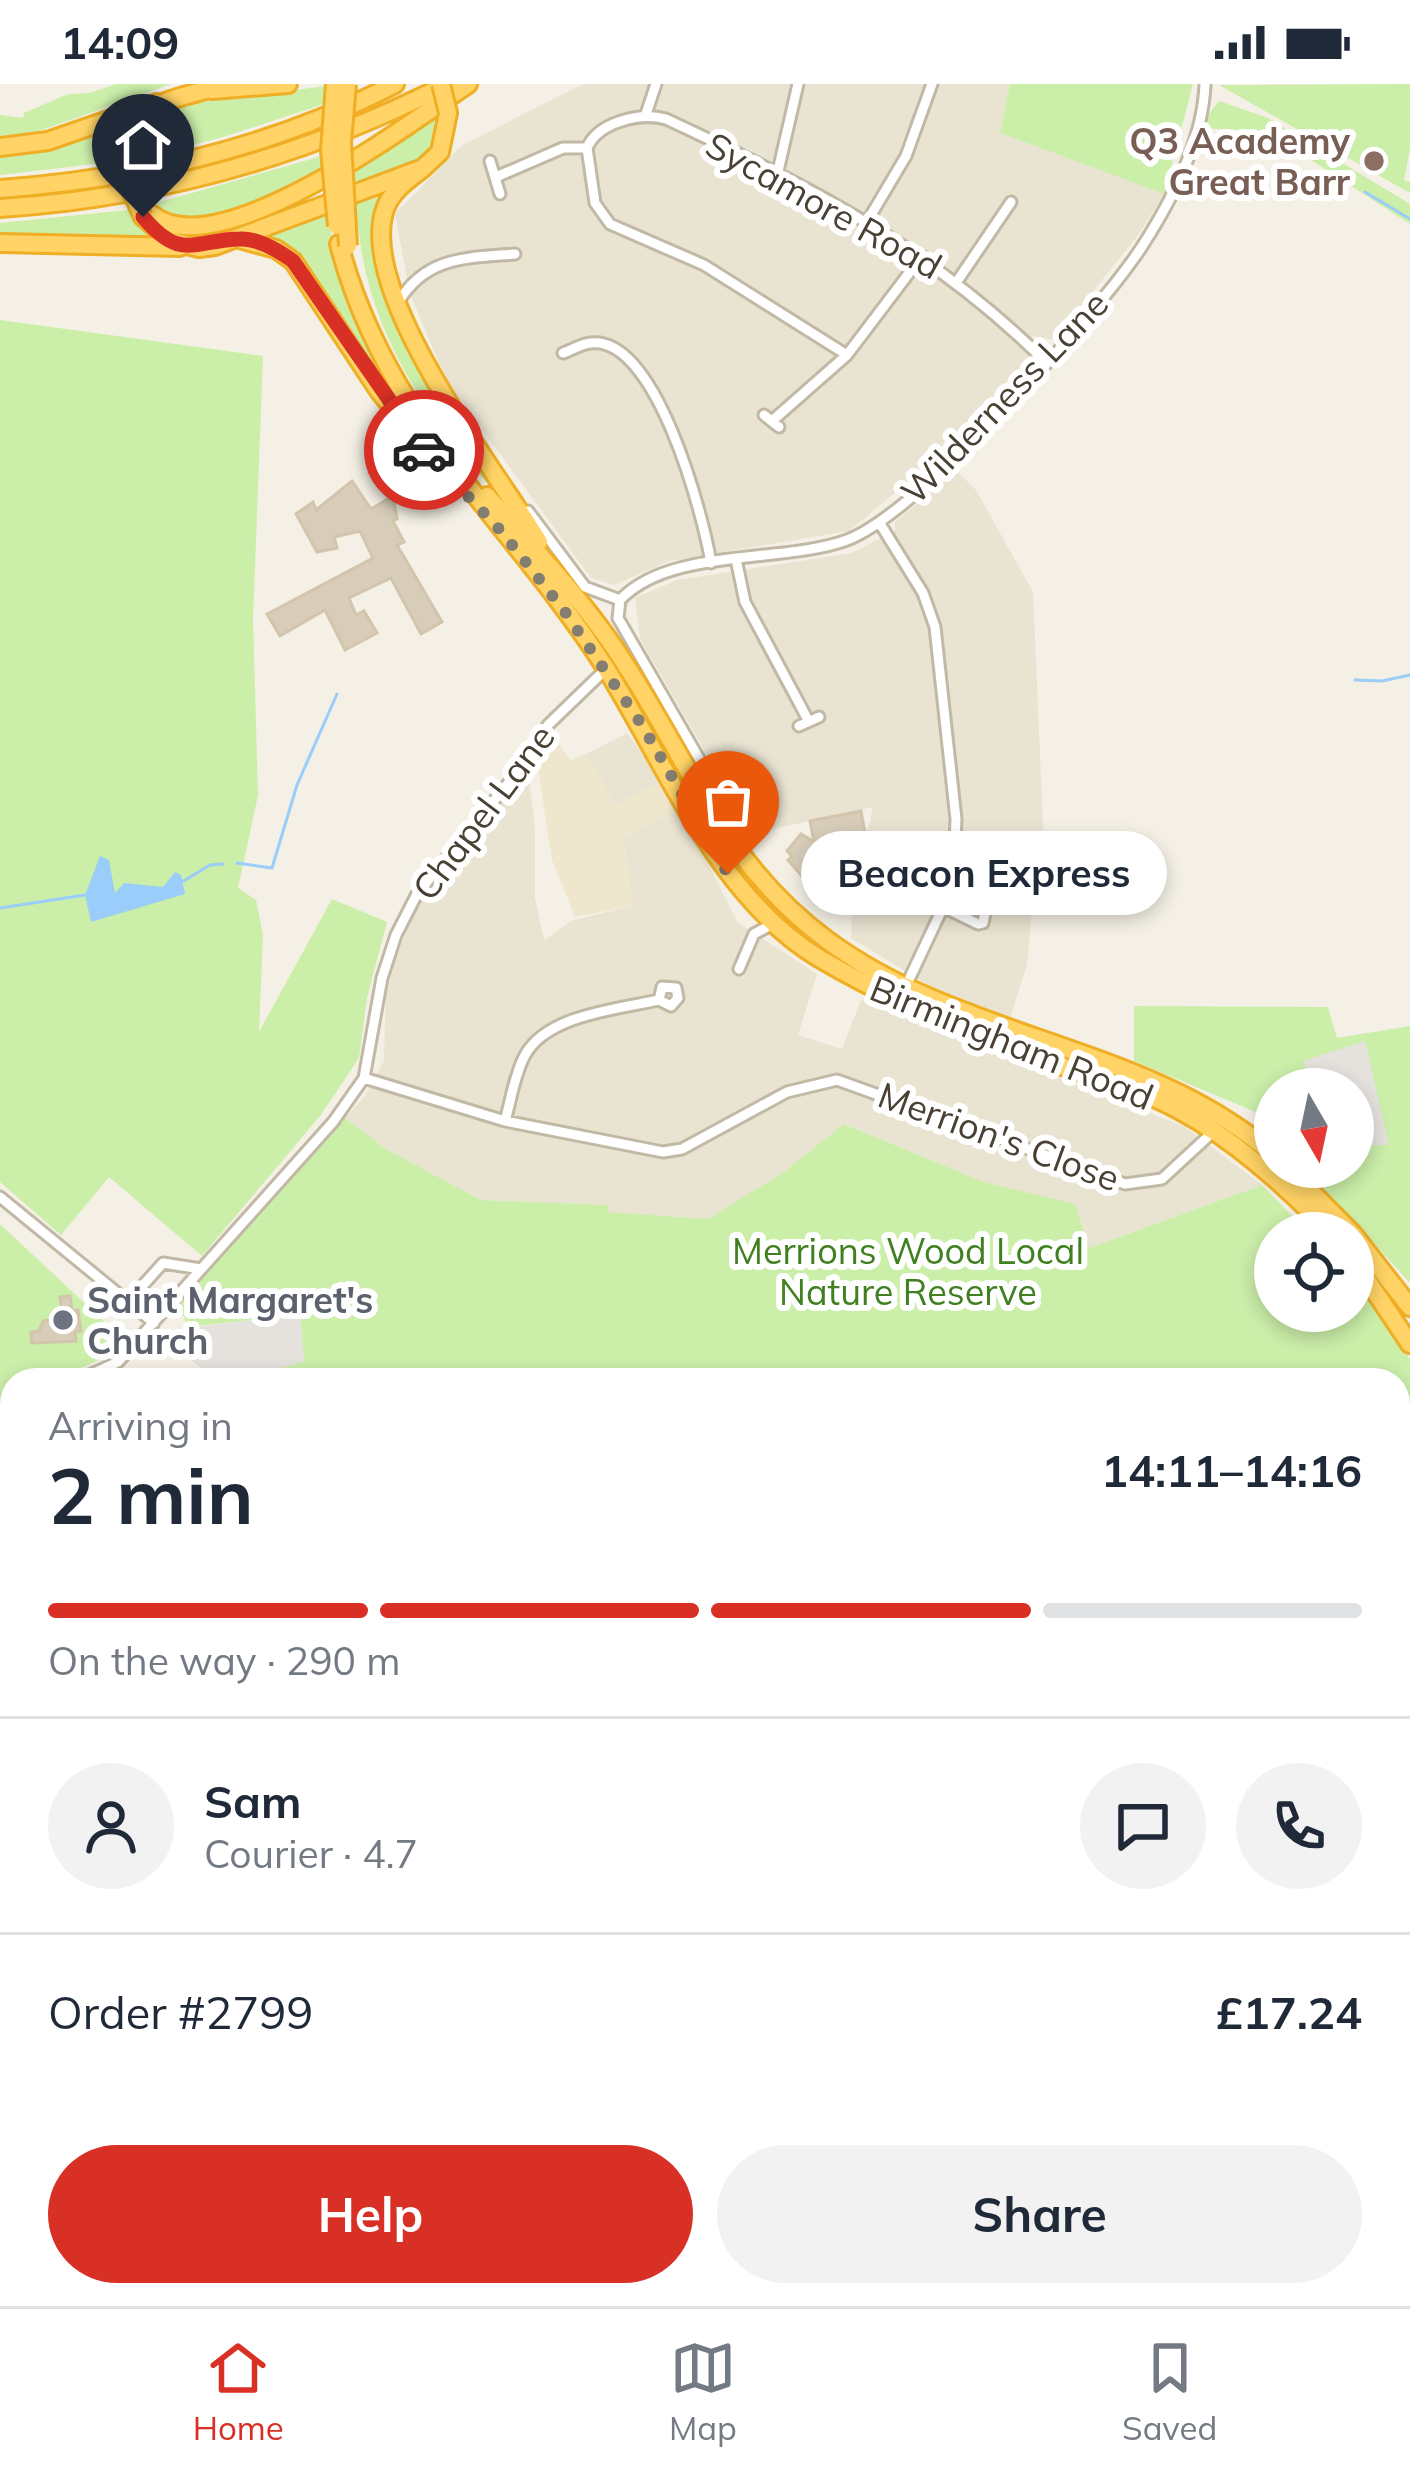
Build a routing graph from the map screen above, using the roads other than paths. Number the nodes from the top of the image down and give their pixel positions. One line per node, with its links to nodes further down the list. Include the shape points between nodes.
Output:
1 (224, 84): 12 (highway)
2 (288, 84): 12 (highway)
3 (335, 84): 29 (highway, Birmingham Road, bridge, via 330,150)
4 (347, 84): 29 (highway, Birmingham Road, bridge)
5 (395, 84): 21 (highway, via 223,151)
6 (444, 84): 18 (highway, bridge, via 448,133); 24 (highway, via 237,170 118,196)
7 (467, 84): 25 (highway, via 274,208 190,228)
8 (656, 84): 14 (street)
9 (798, 84): 19 (street)
10 (932, 84): 26 (street, via 906,156)
11 (1205, 84): 39 (street, Wilderness Lane, via 1185,164 1143,246)
12 (206, 91): 13 (highway)
13 (157, 103): 15 (highway, via 48,141); 25 (highway, bridge, via 132,125 123,150 129,186)
14 (646, 114): 16 (street, via 595,134); 19 (street, Sycamore Road)
15 (0, 147)
16 (587, 148): 20 (street, via 563,148); 38 (street, via 595,203 610,224 704,265)
17 (490, 161): 20 (street)
18 (423, 168): 27 (highway); 33 (highway, via 385,208)
19 (778, 171): 26 (street, Sycamore Road)
20 (496, 177): 22 (street)
21 (0, 189)
22 (500, 194)
23 (1012, 202): 35 (street)
24 (0, 208)
25 (146, 215): 30 (highway, via 171,241)
26 (868, 220): 32 (street, Sycamore Road)
27 (239, 239): 30 (highway); 43 (highway, via 293,261 428,456)
28 (0, 243): 30 (highway)
29 (344, 245): 43 (highway, Birmingham Road, via 392,364)
30 (199, 248)
31 (514, 252): 34 (street, via 443,261)
32 (922, 256): 35 (street, Sycamore Road); 38 (street)
33 (389, 275): 34 (street); 36 (highway)
34 (416, 277): 36 (street)
35 (958, 280): 39 (street, Sycamore Road)
36 (399, 302): 41 (highway, via 439,391)
37 (563, 353): 45 (street, via 591,342 614,348 645,380 691,480)
38 (847, 355): 40 (street)
39 (1046, 361): 42 (street, Wilderness Lane, via 935,477)
40 (772, 421)
41 (512, 497): 43 (highway); 46 (highway); 47 (street, via 585,587)
42 (879, 522): 44 (street, Wilderness Lane, via 829,546); 53 (street, via 935,627 958,848)
43 (508, 526): 46 (highway, Birmingham Road); 48 (highway, Birmingham Road)
44 (736, 560): 45 (street, Wilderness Lane); 49 (street, via 755,625)
45 (711, 563): 47 (street, Wilderness Lane, via 656,577)
46 (559, 574): 50 (highway, Birmingham Road, via 627,666)
47 (620, 599): 50 (street, Birmingham Road, via 618,618 716,788)
48 (606, 669): 55 (highway, Birmingham Road, via 728,874); 59 (street, Chapel Lane, via 548,725 417,894 382,979)
49 (808, 720)
50 (708, 811): 51 (highway, Birmingham Road)
51 (739, 854): 52 (highway, Birmingham Road); 55 (highway, via 735,867)
52 (754, 872): 55 (highway, via 781,915); 57 (highway, Birmingham Road, via 830,942)
53 (943, 907): 54 (street, via 978,924); 57 (street)
54 (986, 908)
55 (766, 919): 56 (street); 63 (highway, Birmingham Road, via 902,1004)
56 (739, 969)
57 (904, 988): 63 (highway, Birmingham Road, via 1097,1060)
58 (659, 1000): 62 (street, via 550,1032 525,1053)
59 (369, 1065): 60 (street, Chapel Lane); 61 (street)
60 (364, 1078): 61 (street); 70 (street, Chapel Lane)
61 (388, 1084): 62 (street)
62 (505, 1121): 63 (street, Merrion's Close, via 663,1152 787,1092 837,1081 1125,1184 1162,1179)
63 (1214, 1124): 64 (highway, Birmingham Road); 67 (highway, Birmingham Road)
64 (1254, 1145)
65 (1308, 1188): 68 (highway)
66 (0, 1197): 72 (street)
67 (1311, 1212)
68 (1332, 1212)
69 (1374, 1260): 73 (highway)
70 (202, 1269): 72 (street, via 163,1263); 74 (street, Chapel Lane)
71 (1374, 1290): 75 (highway)
72 (127, 1303): 74 (street)
73 (1410, 1307)
74 (154, 1323): 76 (street, Chapel Lane)
75 (1410, 1344)
76 (105, 1368)

